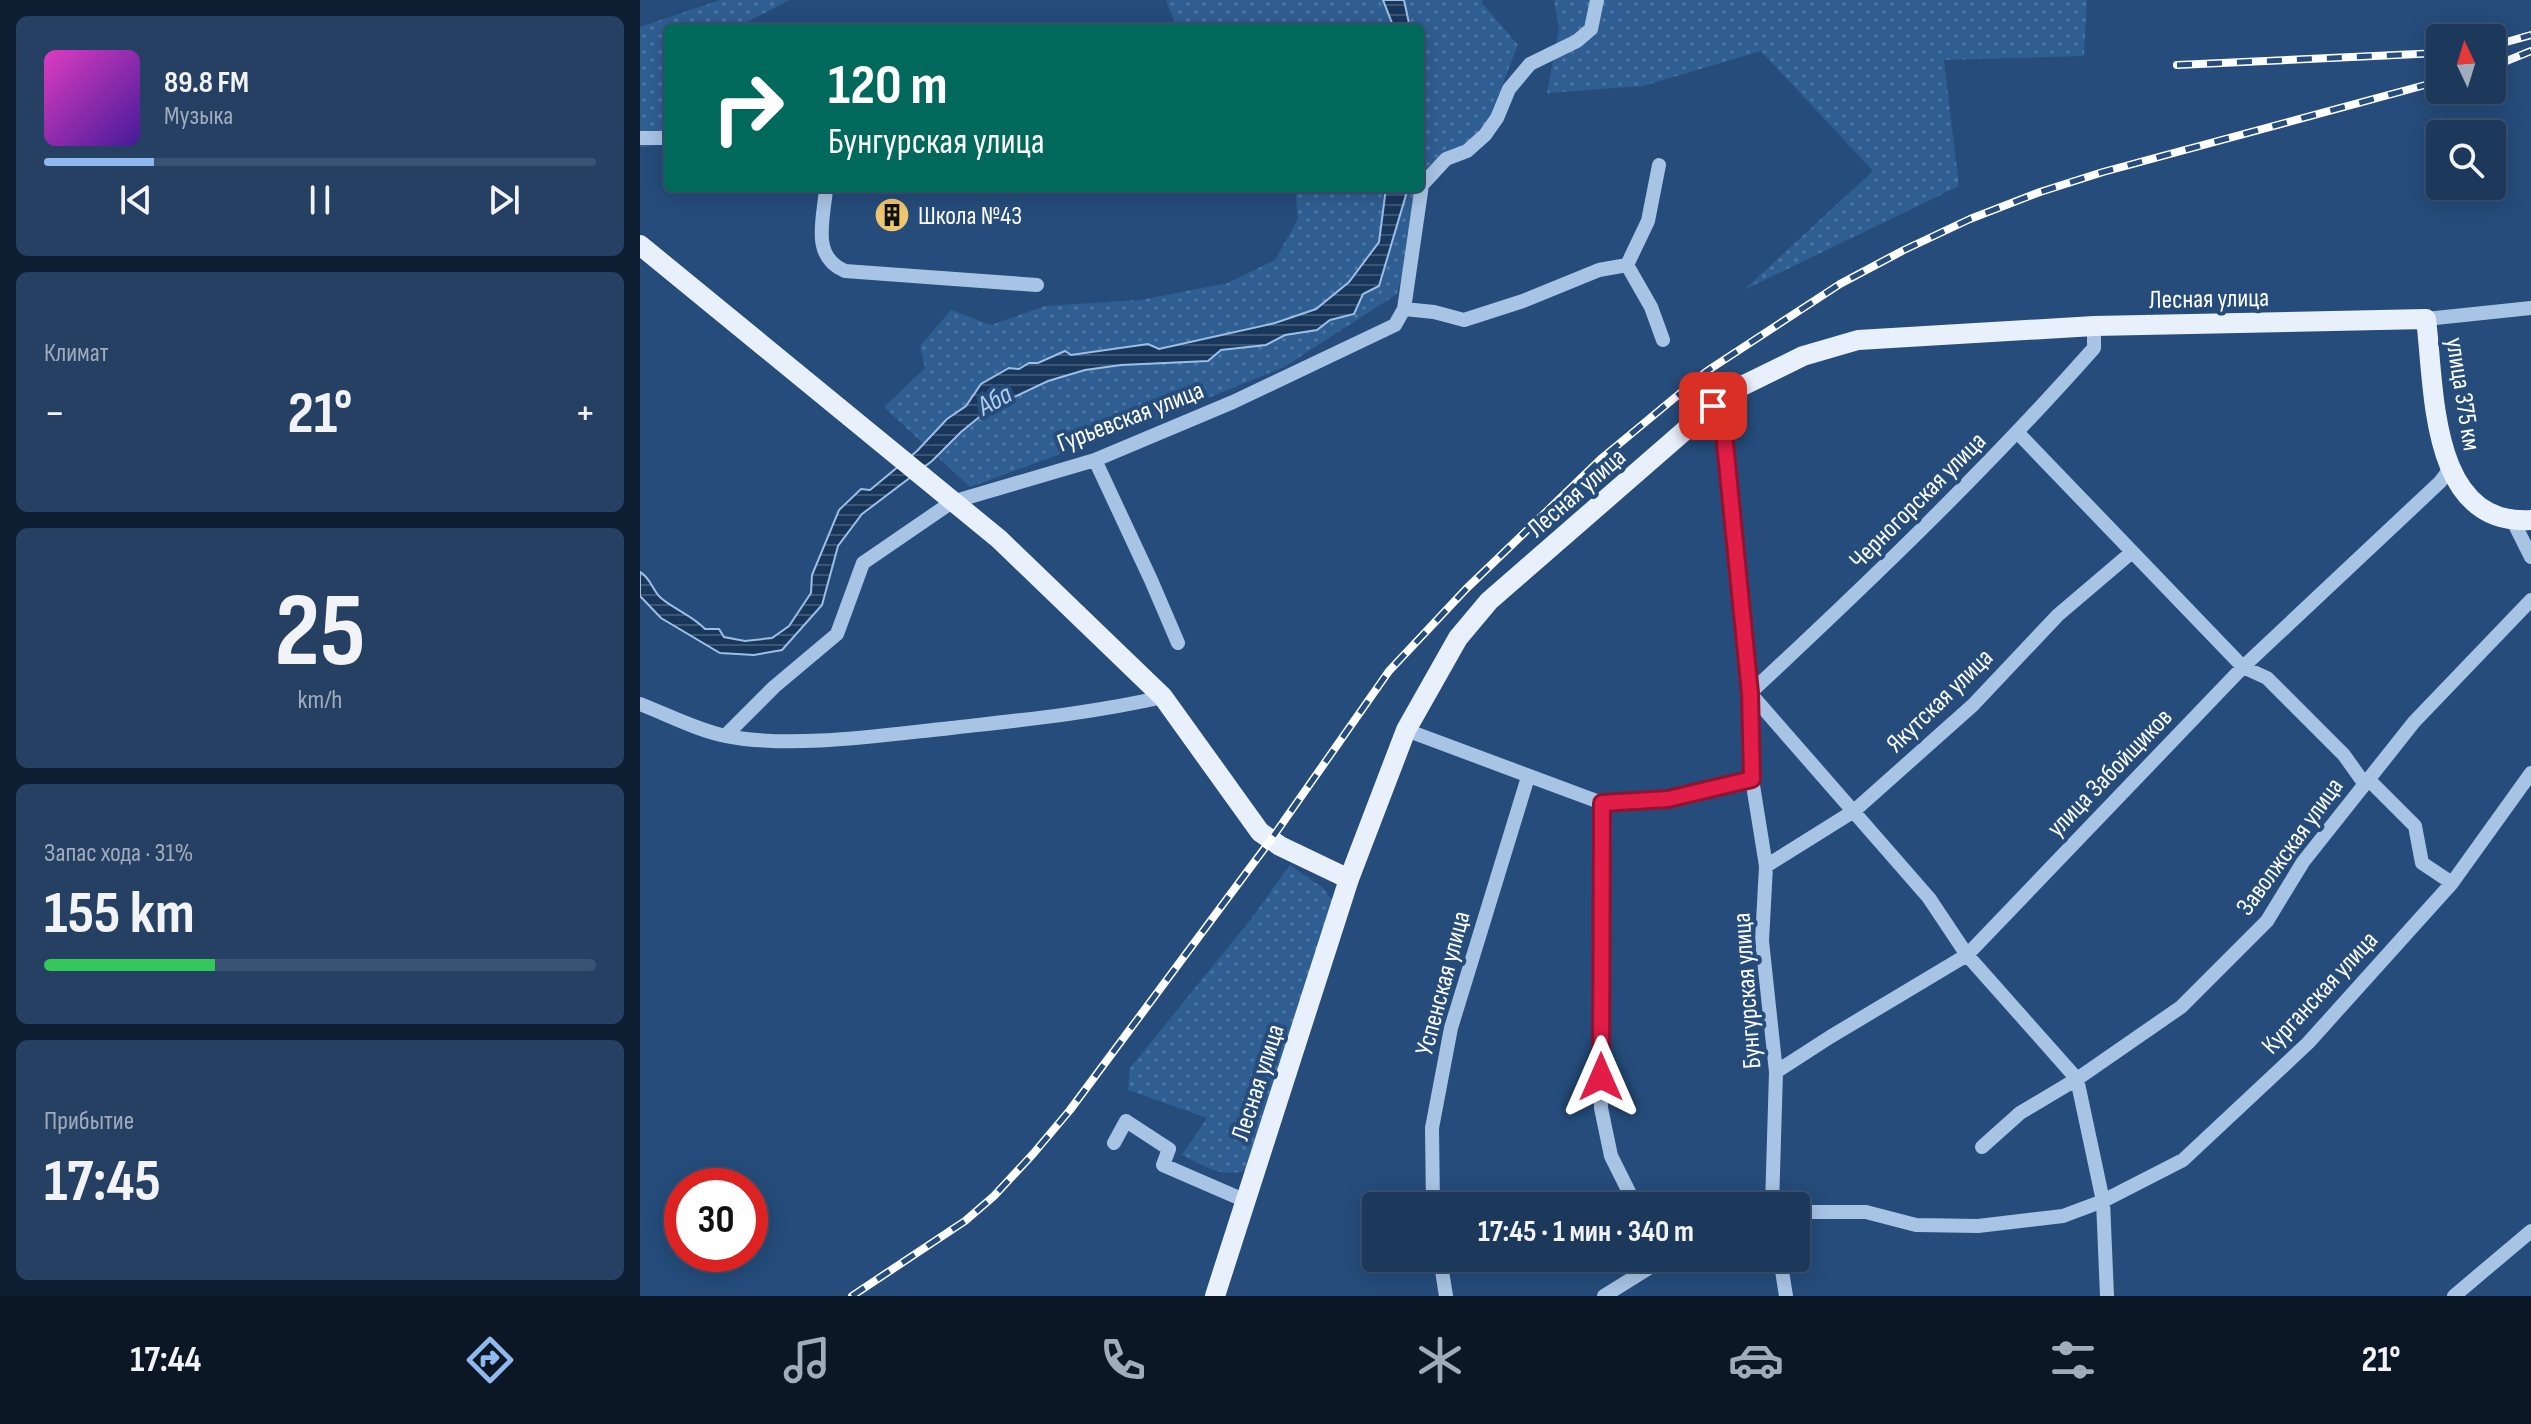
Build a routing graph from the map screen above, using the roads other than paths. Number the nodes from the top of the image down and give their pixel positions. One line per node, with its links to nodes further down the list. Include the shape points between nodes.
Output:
1 (1597, 0): 5 (street, via 1591,29 1530,64 1509,89 1485,135 1467,151 1446,159)
2 (640, 138): 3 (street)
3 (664, 138)
4 (1659, 165): 9 (street, via 1648,221)
5 (1424, 183)
6 (826, 192): 10 (street, via 822,248 835,267)
7 (1421, 192): 12 (street)
8 (640, 245): 20 (main road)
9 (1627, 265): 12 (street, via 1599,270 1464,320); 15 (street)
10 (1037, 285)
11 (2531, 308): 13 (street)
12 (1404, 309): 18 (street, Гурьевская улица, via 1395,325)
13 (2426, 319): 14 (main road, Лесная улица); 19 (main road, улица 375 км, via 2440,432)
14 (2094, 326): 16 (main road, Лесная улица, via 1858,340 1803,356); 17 (street, Черногорская улица, via 2094,348)
15 (1663, 340)
16 (1713, 406): 27 (street, Бунгурская улица, via 1723,423); 30 (main road, Лесная улица, via 1489,601 1458,638)
17 (2018, 433): 22 (street); 27 (street, Черногорская улица)
18 (1095, 460): 20 (street, Гурьевская улица); 25 (street)
19 (2450, 469): 21 (main road, улица 375 км, via 2473,504 2492,515); 26 (street, улица Забойщиков)
20 (946, 497): 28 (main road, via 999,539); 31 (street, Гурьевская улица, via 863,563 837,634)
21 (2522, 520): 23 (street)
22 (2132, 552): 26 (street); 37 (street, Якутская улица, via 2058,615 1973,705)
23 (2531, 557)
24 (2531, 600): 35 (street, Заволжская улица, via 2414,722)
25 (1178, 643)
26 (2243, 667): 35 (street, via 2267,678 2361,779); 41 (street, улица Забойщиков)
27 (1750, 693): 34 (street, Бунгурская улица); 37 (street)
28 (1163, 697): 31 (street, via 911,732 801,741); 39 (main road, via 1260,832)
29 (640, 704): 31 (street)
30 (1406, 730): 33 (street); 39 (main road, Лесная улица)
31 (725, 736)
32 (2531, 773): 40 (street, Курганская улица)
33 (1528, 777): 36 (street); 46 (street, Успенская улица, via 1451,1028 1432,1128)
34 (1752, 779): 36 (street, via 1668,799); 38 (street, Бунгурская улица)
35 (2368, 779): 40 (street, via 2415,826 2422,863); 43 (street, Заволжская улица, via 2303,862 2267,921 2181,1007)
36 (1602, 803): 47 (street, via 1601,1108 1611,1156)
37 (1854, 811): 38 (street, Якутская улица); 41 (street, via 1929,898)
38 (1766, 866): 42 (street, Бунгурская улица, via 1762,941)
39 (1349, 879): 49 (main road, Лесная улица)
40 (2452, 883): 50 (street, Курганская улица, via 2308,1043 2183,1160)
41 (1967, 955): 42 (street, улица Забойщиков); 43 (street)
42 (1776, 1072): 48 (street, Бунгурская улица)
43 (2077, 1079): 45 (street, Заволжская улица, via 2020,1113); 50 (street)
44 (1114, 1143): 49 (street, via 1126,1121 1169,1149 1163,1165)
45 (1982, 1147)
46 (1433, 1192)
47 (1629, 1192)
48 (1772, 1192)
49 (1246, 1201): 56 (main road, Лесная улица)
50 (2103, 1201): 51 (street, Курганская улица, via 2063,1216 1978,1226 1916,1225 1866,1212); 60 (street)
51 (1810, 1212)
52 (2531, 1231): 61 (street)
53 (1442, 1272): 57 (street)
54 (1643, 1272): 58 (street)
55 (1782, 1272): 59 (street)
56 (1218, 1295)
57 (1446, 1296)
58 (1604, 1296)
59 (1786, 1296)
60 (2107, 1296)
61 (2454, 1296)

